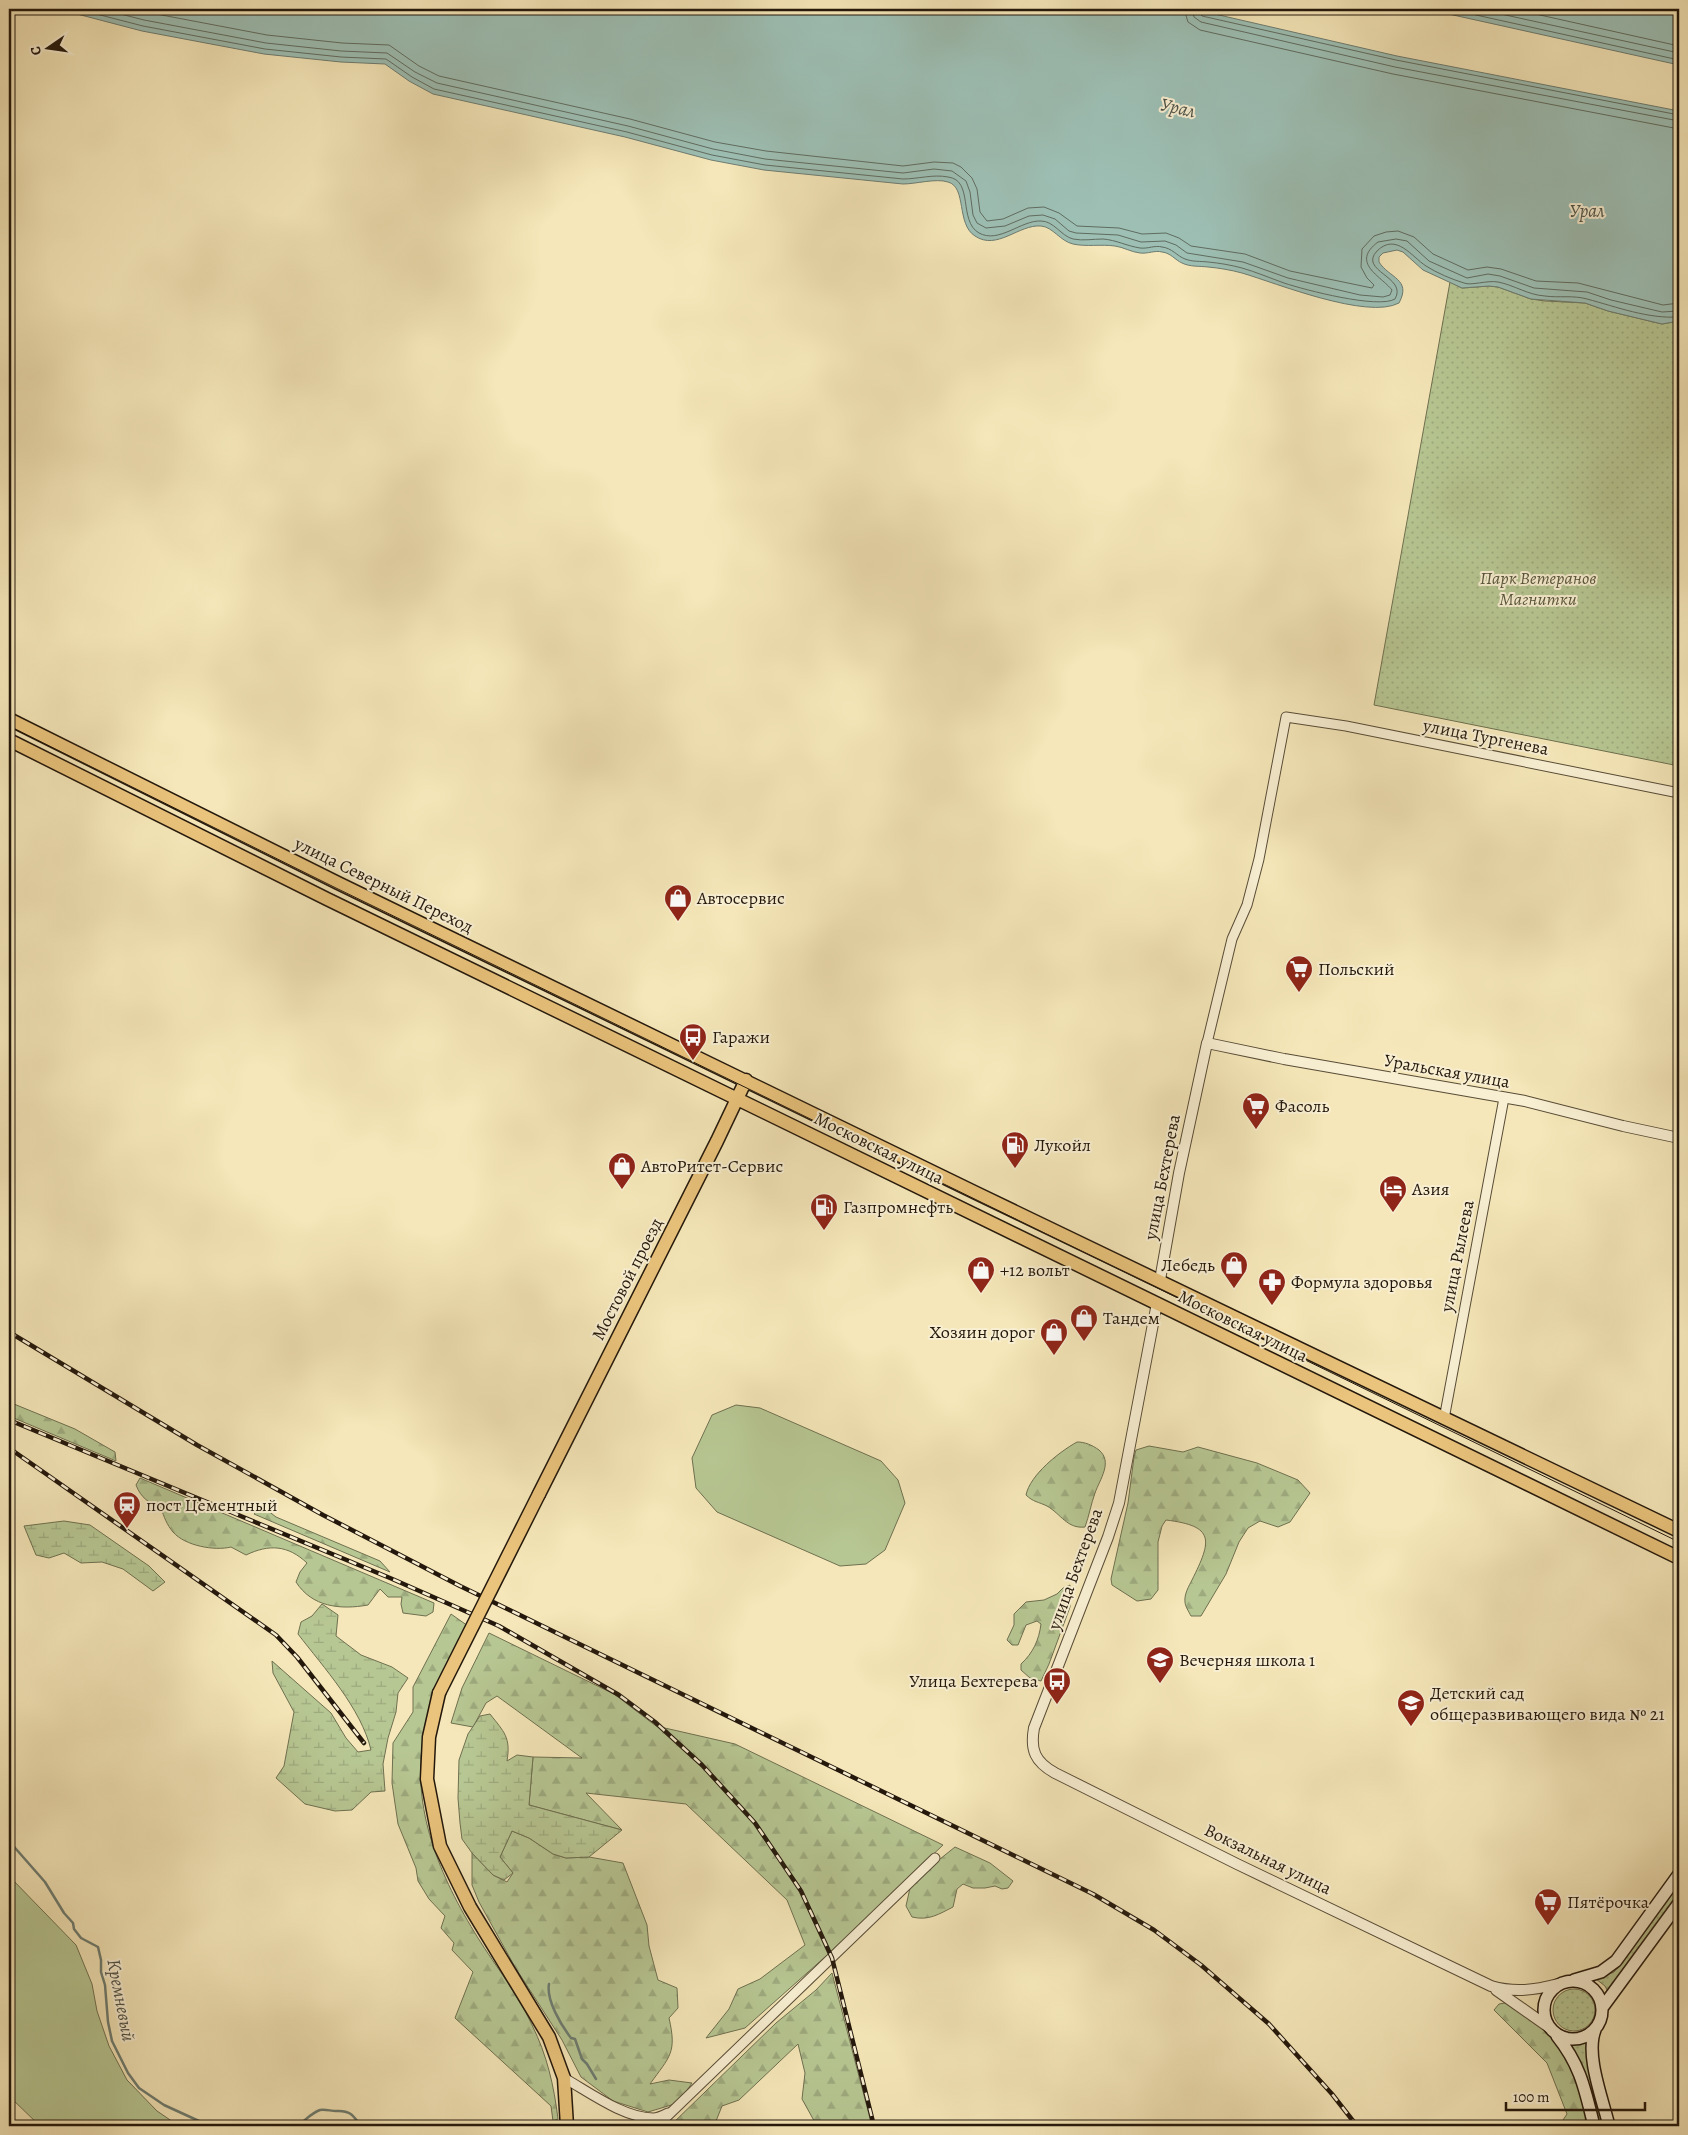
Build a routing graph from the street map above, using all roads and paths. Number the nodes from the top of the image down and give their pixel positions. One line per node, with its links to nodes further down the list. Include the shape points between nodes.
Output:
1 (1286, 717): 4 (street, улица Тургенева, via 1346,726); 5 (street, улица Бехтерева, via 1259,859 1232,940)
2 (9, 719): 6 (main road, улица Северный Переход, via 338,883)
3 (9, 740): 8 (main road, улица Северный Переход)
4 (1679, 793)
5 (1207, 1043): 7 (street, Уральская улица); 10 (street, улица Бехтерева)
6 (746, 1080): 8 (main road, Мостовой проезд); 10 (main road, Московская улица)
7 (1504, 1098): 9 (street, Уральская улица, via 1525,1100); 12 (street, улица Рылеева)
8 (737, 1099): 11 (main road, Московская улица); 25 (main road, Мостовой проезд, bridge, via 439,1693 429,1737 427,1779 440,1846 470,1907 549,2037)
9 (1679, 1138)
10 (1160, 1280): 11 (main road, улица Бехтерева); 12 (main road, Московская улица)
11 (1157, 1303): 14 (main road, Московская улица); 15 (street, улица Бехтерева, via 1119,1503 1034,1728 1032,1748)
12 (1444, 1419): 13 (main road, Московская улица)
13 (1679, 1531)
14 (1679, 1558)
15 (1035, 1756): 21 (street, Вокзальная улица, via 1054,1773)
16 (935, 1858): 26 (street)
17 (1679, 1874): 19 (main road, via 1616,1961 1601,1972)
18 (1679, 1903): 22 (main road)
19 (1572, 1980): 20 (main road); 22 (main road, via 1590,1986)
20 (1558, 1984): 21 (street, Вокзальная улица, via 1523,1991); 24 (main road, via 1546,1996 1544,2004 1545,2021)
21 (1491, 1986): 24 (street, Вокзальная улица)
22 (1602, 2008): 23 (main road)
23 (1595, 2030): 24 (main road, via 1572,2040); 30 (main road, via 1591,2041 1592,2054)
24 (1553, 2031): 29 (main road, Вокзальная улица, via 1577,2064)
25 (564, 2078): 26 (street, via 612,2105 640,2116 655,2118); 27 (main road, Мостовой проезд)
26 (673, 2111): 28 (street)
27 (567, 2126)
28 (657, 2126)
29 (1594, 2126)
30 (1609, 2126)

